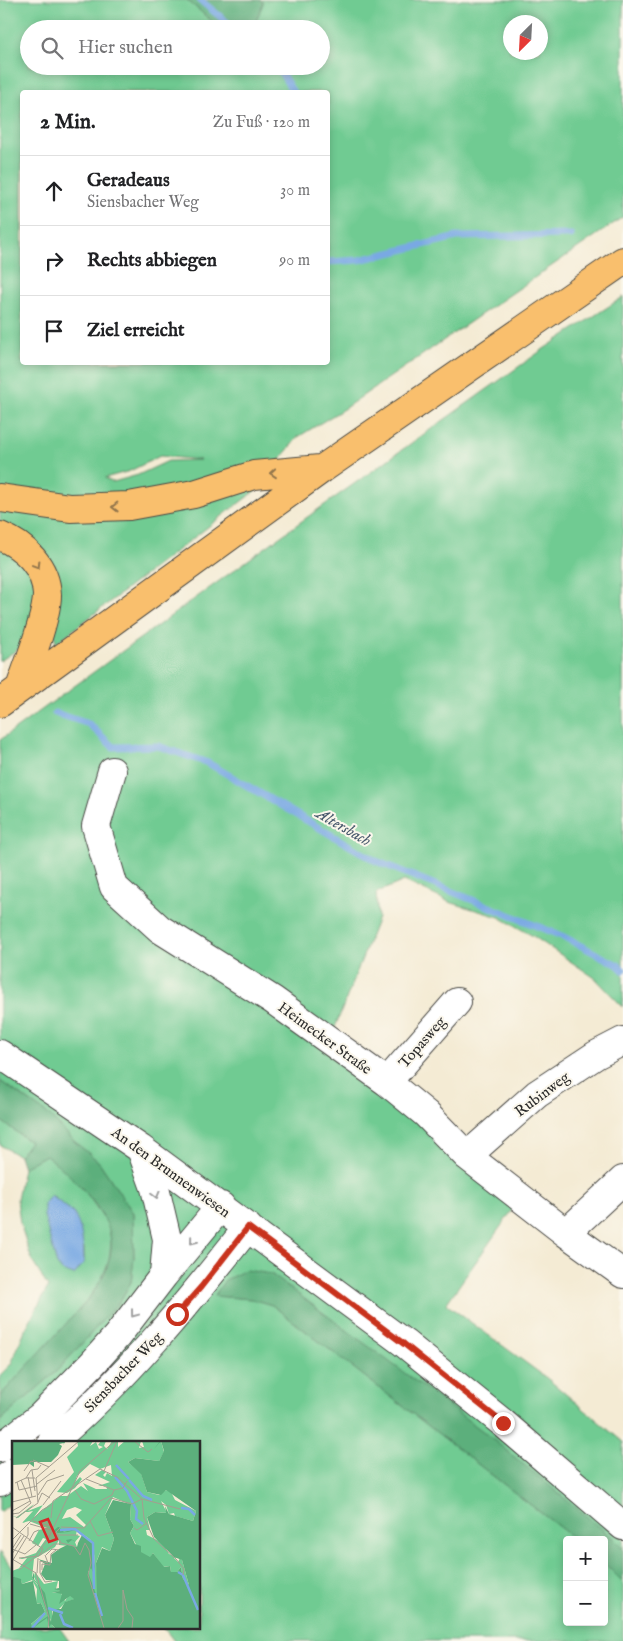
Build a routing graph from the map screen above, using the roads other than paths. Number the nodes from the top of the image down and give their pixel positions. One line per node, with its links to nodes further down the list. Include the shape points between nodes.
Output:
1 (623, 261): 2 (highway)
2 (322, 469): 3 (highway, one-way to 3, via 254,475 194,494 129,506 70,508); 5 (highway)
3 (0, 498)
4 (0, 536): 5 (highway, one-way to 5, via 31,555 44,576 47,596 42,621)
5 (10, 696)
6 (112, 771): 10 (street, Heimecker Straße, via 96,826 114,887 160,929 273,1000)
7 (457, 1002): 10 (street, Topasweg)
8 (623, 1040): 12 (street, Rubinweg, via 537,1094)
9 (0, 1054): 11 (street, An den Brunnenwiesen)
10 (387, 1082): 12 (street, Heimecker Straße, via 426,1114)
11 (141, 1149): 14 (street, An den Brunnenwiesen); 18 (street, one-way to 18, via 166,1239)
12 (467, 1156): 16 (street, Heimecker Straße)
13 (623, 1180): 16 (street)
14 (221, 1206): 15 (street, An den Brunnenwiesen); 18 (street, Siensbacher Weg, one-way to 18)
15 (248, 1227): 19 (street, Siensbacher Weg, via 140,1357); 23 (street, An den Brunnenwiesen, via 503,1423)
16 (566, 1233): 17 (street, Heimecker Straße)
17 (623, 1274)
18 (164, 1275): 20 (street, Siensbacher Weg, one-way to 20, via 92,1364 41,1416)
19 (53, 1441)
20 (0, 1448)
21 (12, 1473): 22 (street)
22 (0, 1482)
23 (623, 1526)

